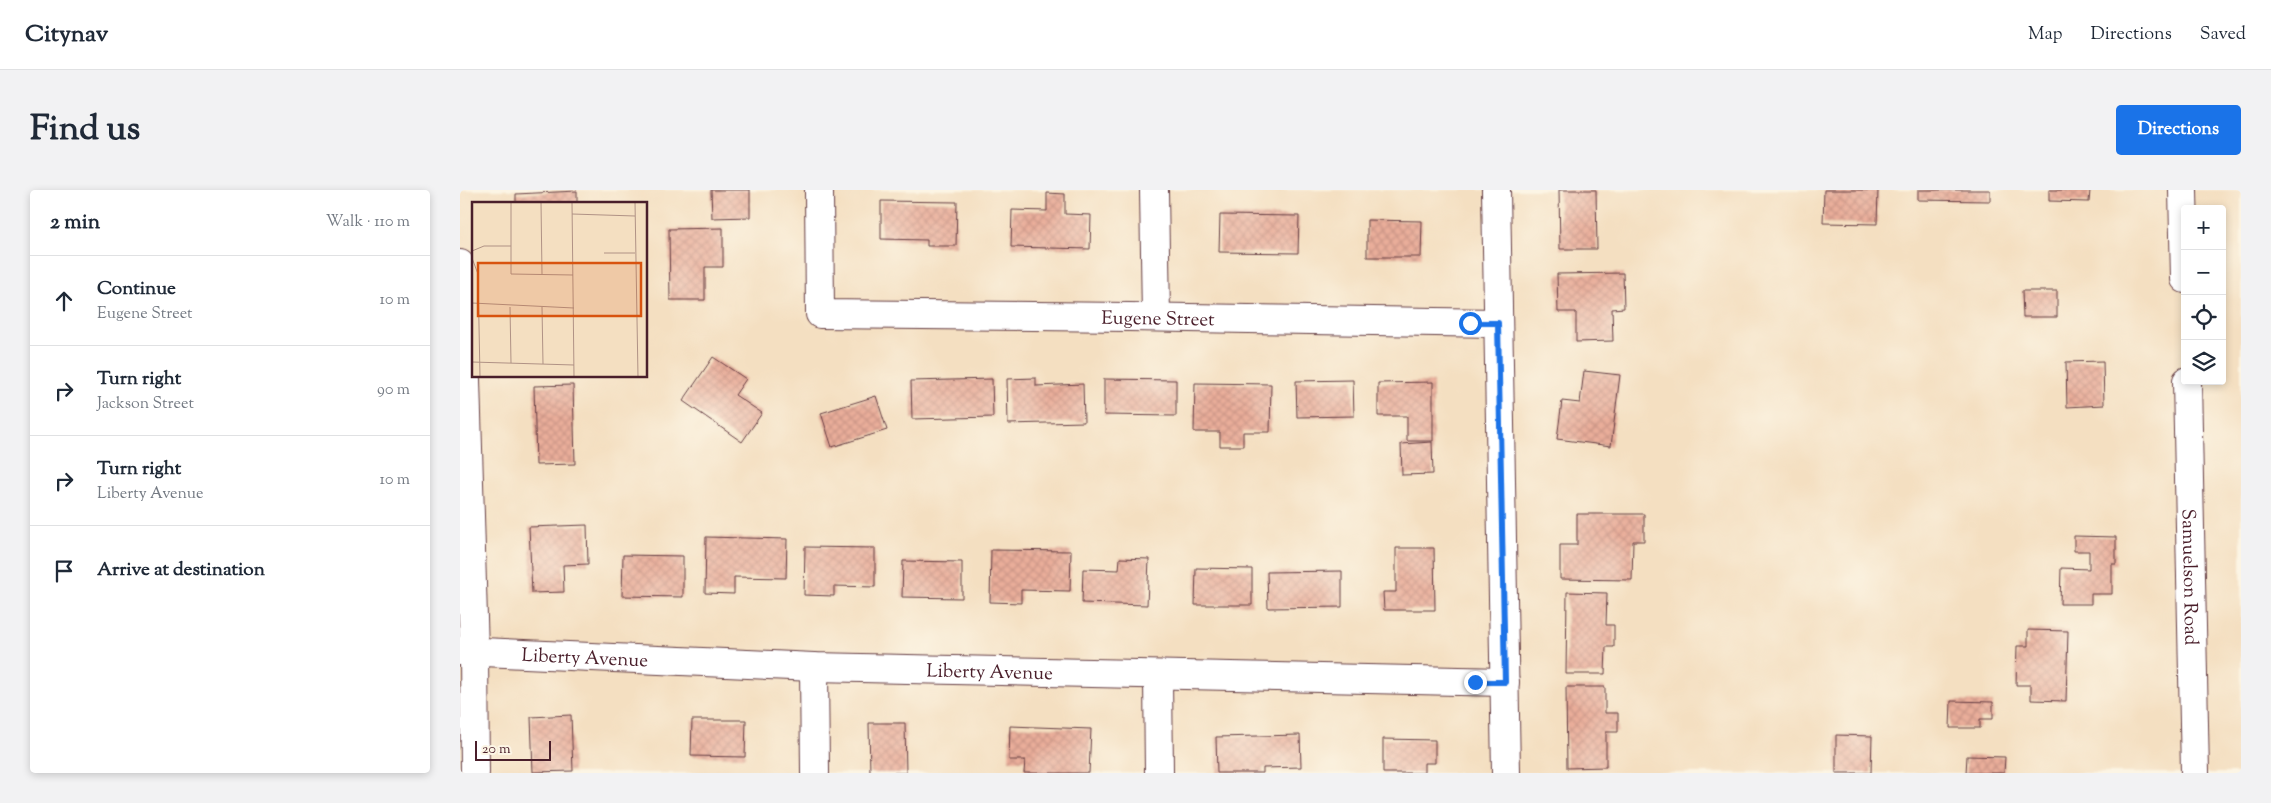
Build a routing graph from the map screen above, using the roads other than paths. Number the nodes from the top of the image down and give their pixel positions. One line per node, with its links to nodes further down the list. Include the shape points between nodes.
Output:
1 (819, 190): 7 (street, Eugene Street, via 820,314)
2 (1154, 190): 7 (street)
3 (1496, 190): 8 (street)
4 (2183, 190): 5 (street)
5 (2184, 250)
6 (460, 264): 10 (street, via 464,312)
7 (1156, 317): 8 (street, Eugene Street)
8 (1498, 323): 13 (street)
9 (2187, 385): 18 (street, Samuelson Road)
10 (467, 651): 11 (street, Liberty Avenue); 14 (street)
11 (814, 667): 12 (street, Liberty Avenue); 15 (street)
12 (1158, 676): 13 (street, Liberty Avenue); 16 (street)
13 (1505, 682): 17 (street)
14 (475, 773)
15 (815, 773)
16 (1159, 773)
17 (1506, 773)
18 (2195, 773)

